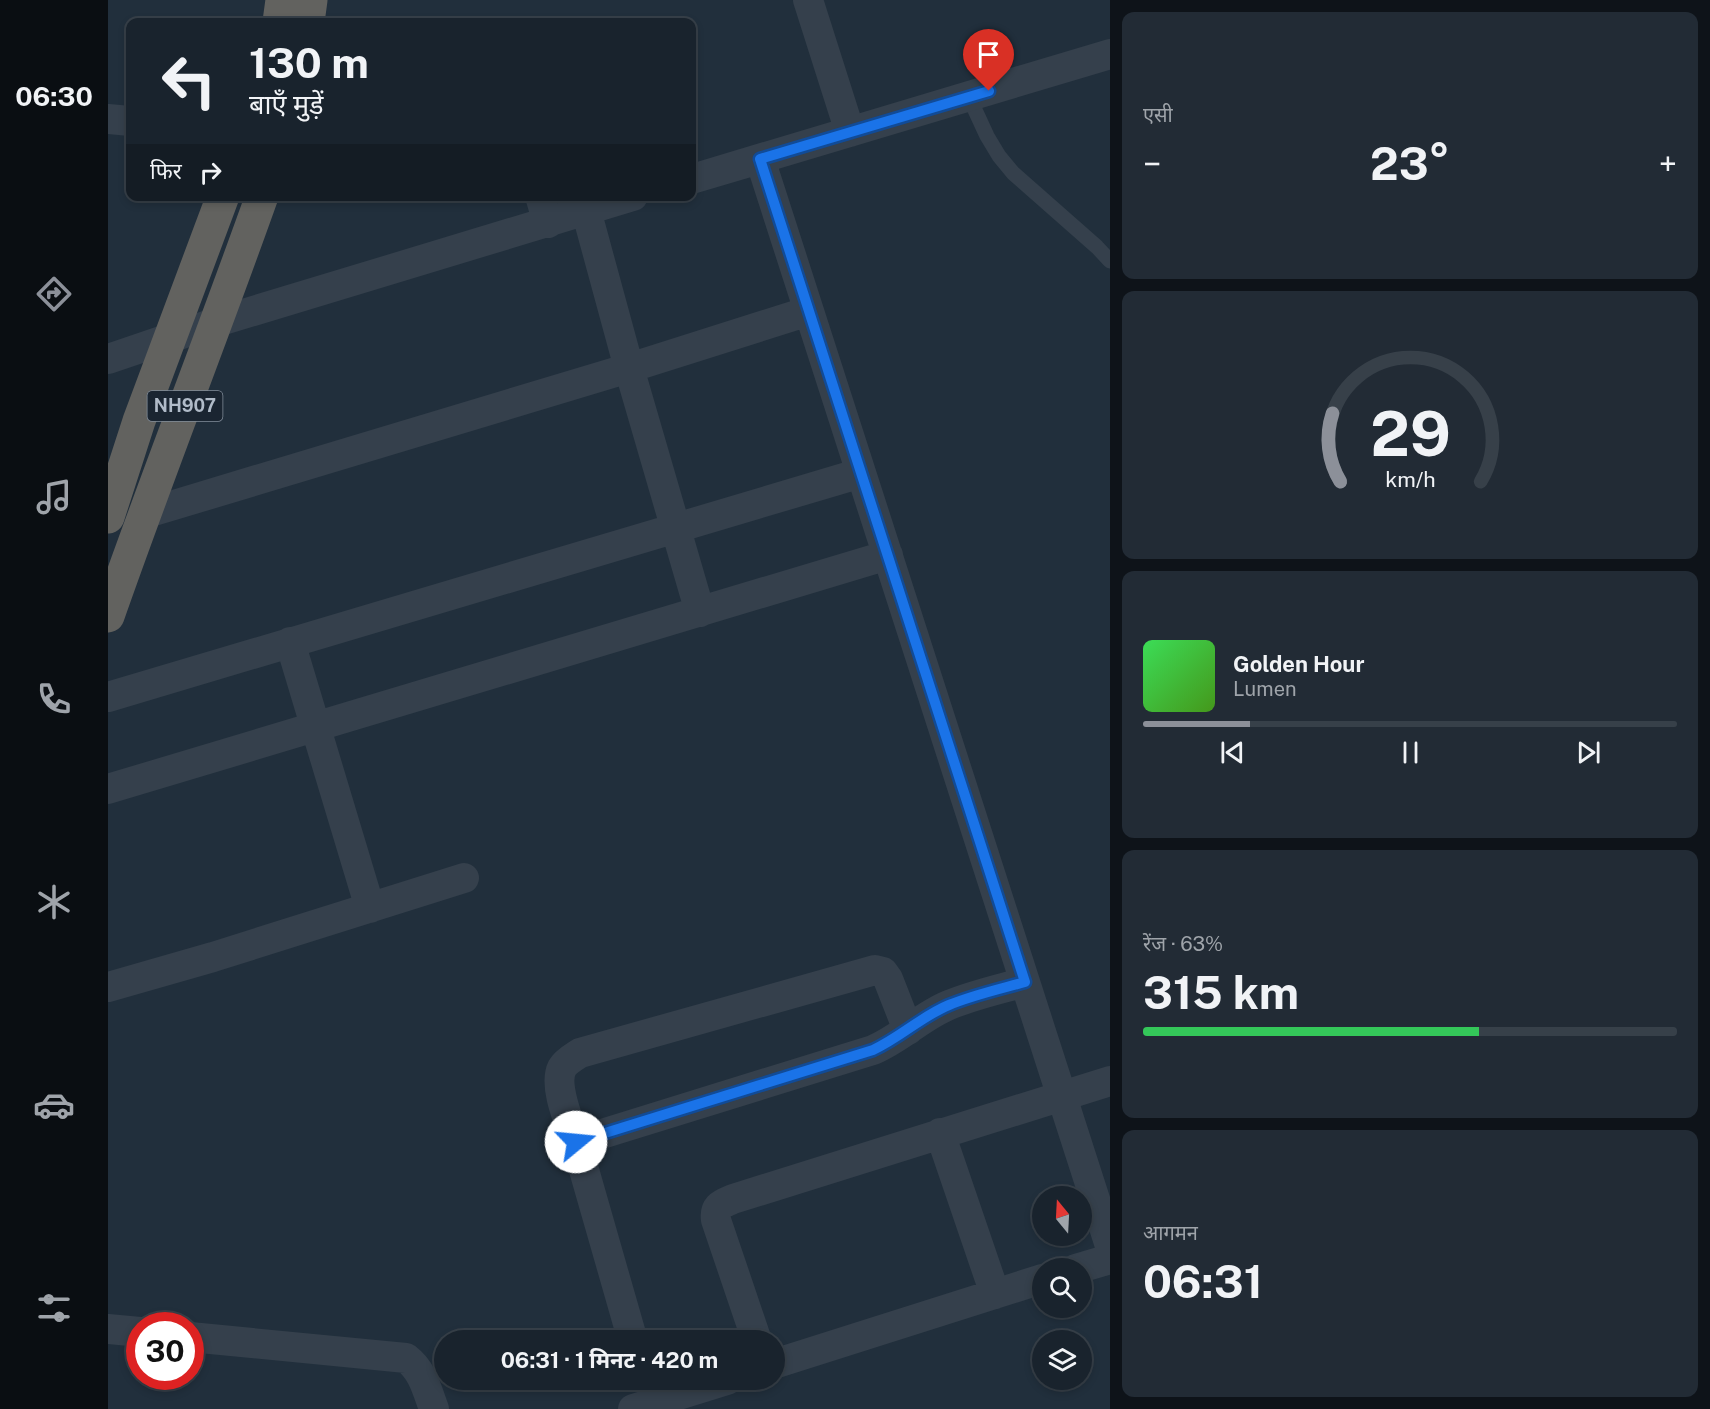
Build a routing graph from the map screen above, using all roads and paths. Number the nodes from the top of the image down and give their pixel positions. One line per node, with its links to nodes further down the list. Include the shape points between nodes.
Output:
1 (282, 0): 4 (highway)
2 (311, 0): 5 (highway)
3 (808, 0): 10 (street)
4 (280, 18)
5 (309, 18)
6 (1110, 54): 7 (street)
7 (969, 97): 10 (street); 18 (lane, via 987,136 1013,173)
8 (108, 118): 9 (street)
9 (126, 120)
10 (850, 132): 11 (street)
11 (760, 159): 12 (street); 19 (street)
12 (696, 178)
13 (222, 201): 21 (highway, NH907)
14 (260, 201): 20 (highway, NH907)
15 (616, 201): 17 (street)
16 (544, 210): 17 (street); 20 (street)
17 (586, 210): 23 (street)
18 (1110, 261)
19 (809, 311): 23 (street); 24 (street)
20 (218, 322): 21 (street); 25 (highway, NH907)
21 (169, 340): 22 (street); 26 (highway, NH907)
22 (108, 359)
23 (629, 368): 25 (street); 27 (street)
24 (861, 473): 27 (street); 28 (street)
25 (144, 514): 30 (highway, NH907)
26 (108, 517)
27 (676, 527): 29 (street); 31 (street)
28 (888, 555): 29 (street); 37 (street)
29 (700, 612): 33 (street)
30 (108, 616)
31 (290, 642): 32 (street); 33 (street)
32 (108, 696)
33 (316, 727): 34 (street); 36 (street)
34 (108, 789)
35 (464, 878): 36 (street)
36 (370, 908): 38 (street)
37 (1025, 982): 39 (street, via 949,1005); 41 (street)
38 (108, 987)
39 (908, 1030): 43 (street, via 873,1050); 43 (street, via 888,980 883,972 875,970 580,1053 562,1068 559,1080)
40 (1110, 1081): 41 (street)
41 (1062, 1096): 42 (street); 44 (street)
42 (940, 1133): 48 (street); 51 (street, via 717,1207 716,1220)
43 (576, 1142): 50 (street)
44 (1110, 1246)
45 (1110, 1259): 46 (street)
46 (1092, 1264)
47 (1032, 1282): 48 (street)
48 (995, 1294): 54 (street)
49 (108, 1329): 52 (street)
50 (630, 1330)
51 (754, 1330)
52 (126, 1331)
53 (204, 1338): 57 (street, via 406,1358 422,1375)
54 (785, 1361)
55 (678, 1390): 56 (street)
56 (643, 1397)
57 (434, 1409)

